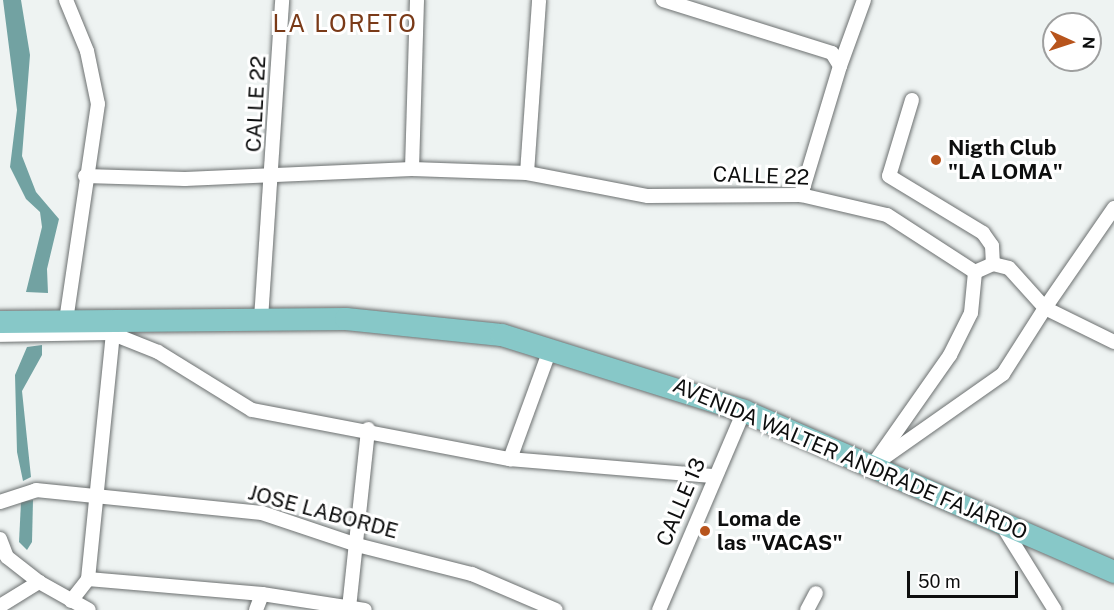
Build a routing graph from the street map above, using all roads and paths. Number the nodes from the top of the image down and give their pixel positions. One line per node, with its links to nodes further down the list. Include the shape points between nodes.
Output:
1 (66, 0): 12 (street, via 87,51 98,104)
2 (282, 0): 11 (street, CALLE 22)
3 (417, 0): 9 (street)
4 (539, 0): 10 (street)
5 (663, 0): 7 (street, via 826,49)
6 (864, 0): 7 (street)
7 (840, 66): 13 (street)
8 (912, 100): 15 (street, via 889,176 983,233 992,246)
9 (412, 169): 10 (street, CALLE 22); 11 (street, CALLE 22)
10 (527, 173): 13 (street, CALLE 22, via 648,196)
11 (273, 174): 12 (street); 20 (street, CALLE 22)
12 (85, 176): 18 (street)
13 (801, 195): 16 (street, CALLE 22, via 887,215)
14 (1114, 208): 17 (street)
15 (993, 264): 16 (street); 17 (street, via 1009,267)
16 (975, 273): 30 (street, via 971,313 950,355)
17 (1045, 308): 25 (street); 30 (street, via 990,387)
18 (67, 313): 19 (street, AVENIDA WALTER ANDRADE FAJARDO); 21 (street, AVENIDA WALTER ANDRADE FAJARDO, via 116,311)
19 (0, 314)
20 (261, 319): 21 (main road, AVENIDA WALTER ANDRADE FAJARDO); 26 (main road, AVENIDA WALTER ANDRADE FAJARDO, via 423,324)
21 (189, 320): 22 (main road, AVENIDA WALTER ANDRADE FAJARDO); 23 (street, AVENIDA WALTER ANDRADE FAJARDO)
22 (0, 322)
23 (113, 334): 24 (street, AVENIDA WALTER ANDRADE FAJARDO); 28 (street, via 158,352 252,410); 32 (street)
24 (0, 335)
25 (1114, 342)
26 (551, 347): 27 (main road, AVENIDA WALTER ANDRADE FAJARDO); 29 (street)
27 (744, 411): 30 (main road, AVENIDA WALTER ANDRADE FAJARDO); 31 (street, CALLE 13)
28 (368, 429): 29 (street); 36 (street)
29 (510, 459): 31 (street)
30 (872, 466): 34 (main road, AVENIDA WALTER ANDRADE FAJARDO)
31 (714, 476): 50 (street, CALLE 13)
32 (96, 495): 33 (street, JOSE LABORDE, via 36,490); 36 (street, JOSE LABORDE, via 262,513); 39 (street)
33 (0, 502)
34 (999, 520): 38 (main road, AVENIDA WALTER ANDRADE FAJARDO); 52 (street)
35 (0, 539): 37 (street)
36 (357, 545): 45 (street); 49 (street, JOSE LABORDE, via 472,574)
37 (4, 561): 40 (street)
38 (1114, 572)
39 (88, 579): 42 (street); 43 (street)
40 (39, 582): 43 (street); 44 (street)
41 (816, 593): 51 (street)
42 (262, 594): 45 (street); 47 (street)
43 (71, 601): 46 (street)
44 (0, 606)
45 (349, 608): 48 (street)
46 (89, 610)
47 (256, 610)
48 (365, 610)
49 (555, 610)
50 (659, 610)
51 (807, 610)
52 (1055, 610)

